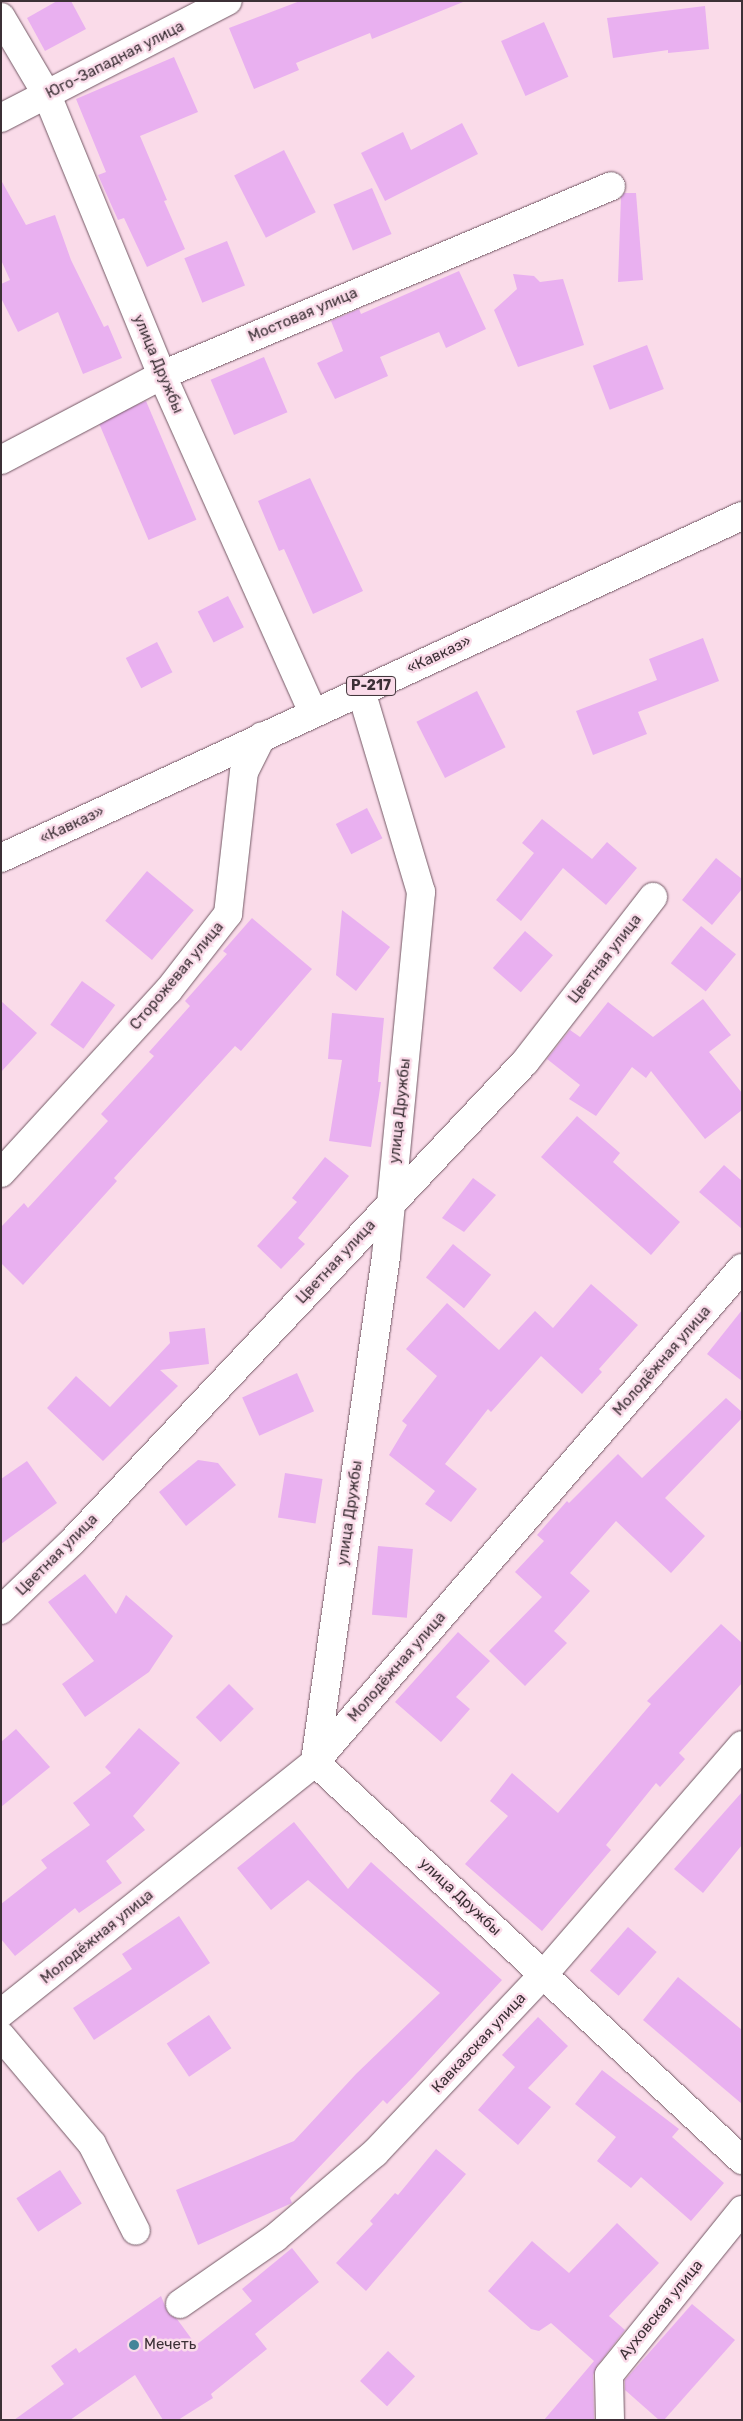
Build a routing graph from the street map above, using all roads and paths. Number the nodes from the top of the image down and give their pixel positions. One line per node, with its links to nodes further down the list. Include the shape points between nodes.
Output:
1 (228, 1): 3 (main road, Юго-Западная улица)
2 (1, 17): 3 (main road, улица Дружбы)
3 (47, 95): 4 (main road, Юго-Западная улица); 6 (main road, улица Дружбы)
4 (1, 118)
5 (611, 186): 6 (main road, Мостовая улица)
6 (162, 374): 7 (main road, Мостовая улица); 10 (main road, улица Дружбы)
7 (1, 460)
8 (742, 516): 9 (main road, «Кавказ» / Р-217)
9 (361, 690): 10 (main road, «Кавказ» / Р-217); 15 (main road, улица Дружбы, via 421,892)
10 (313, 713): 11 (main road, «Кавказ» / Р-217)
11 (262, 736): 12 (main road, «Кавказ» / Р-217); 14 (main road, Сторожевая улица, via 244,772 228,914 168,991)
12 (1, 858)
13 (653, 897): 15 (main road, Цветная улица, via 525,1062)
14 (1, 1173)
15 (390, 1204): 17 (main road, Цветная улица, via 72,1542); 19 (main road, улица Дружбы)
16 (742, 1268): 19 (main road, Молодёжная улица)
17 (1, 1610)
18 (742, 1745): 20 (main road, Кавказская улица)
19 (316, 1762): 20 (main road, улица Дружбы); 21 (main road, Молодёжная улица)
20 (543, 1975): 23 (main road, улица Дружбы); 26 (main road, Кавказская улица, via 375,2153 276,2238)
21 (1, 2013)
22 (1, 2036): 25 (main road, via 92,2144)
23 (742, 2160)
24 (742, 2210): 27 (main road, Ауховская улица, via 609,2375)
25 (136, 2231)
26 (180, 2304)
27 (610, 2420)

